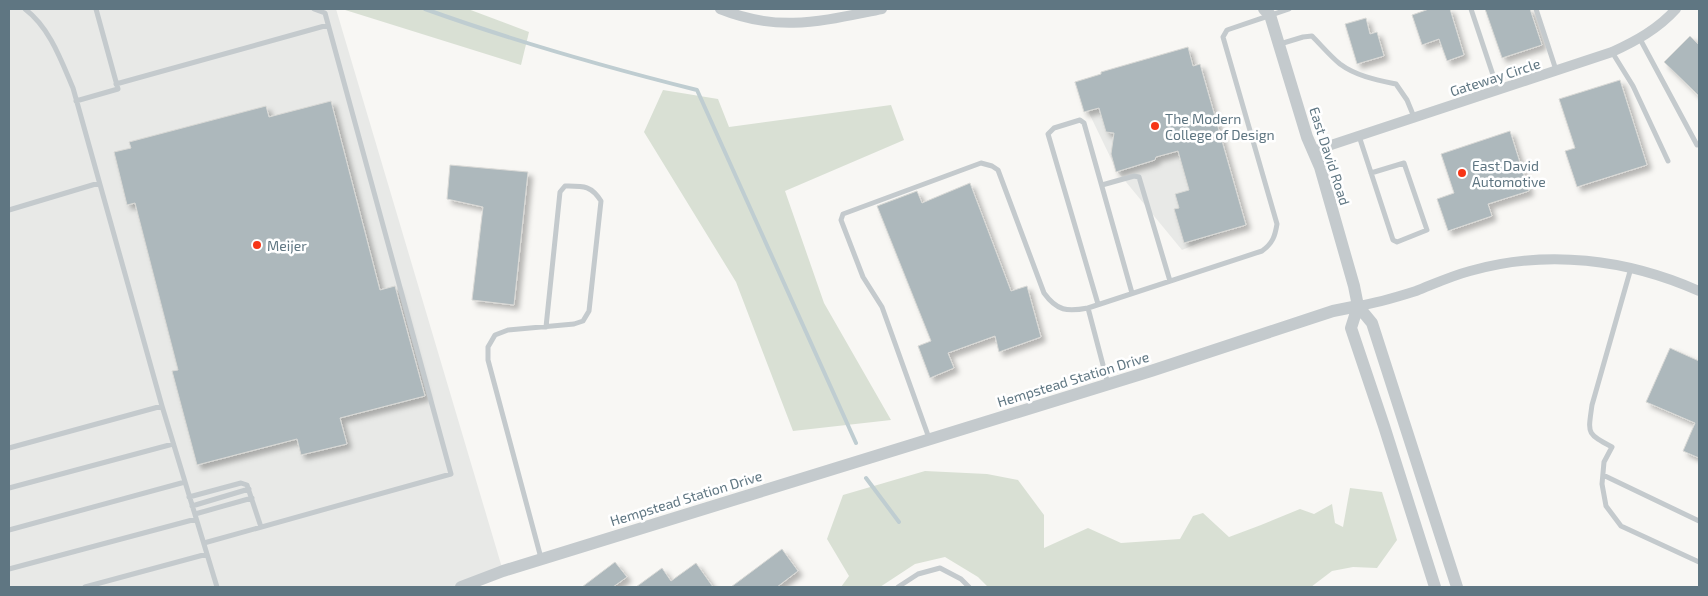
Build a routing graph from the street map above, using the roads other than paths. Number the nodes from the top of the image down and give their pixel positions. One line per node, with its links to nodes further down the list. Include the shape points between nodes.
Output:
1 (25, 9): 18 (lane, via 35,16 56,48)
2 (96, 9): 16 (lane)
3 (314, 9): 11 (lane, via 325,13)
4 (720, 9): 5 (street, via 785,24)
5 (882, 9)
6 (1289, 9): 10 (lane)
7 (1471, 9): 17 (lane)
8 (1536, 9): 15 (lane)
9 (1676, 9): 12 (street, Gateway Circle)
10 (1268, 11): 13 (street, East David Road); 29 (lane, via 1227,30 1223,37 1278,224 1276,235 1262,251)
11 (328, 25): 16 (lane); 50 (lane, via 451,474)
12 (1640, 39): 14 (street, Gateway Circle); 21 (lane)
13 (1278, 44): 19 (lane, via 1312,36 1341,64 1356,73 1396,84); 22 (street, East David Road)
14 (1612, 52): 15 (street, Gateway Circle); 23 (lane, via 1633,86)
15 (1556, 71): 17 (street, Gateway Circle)
16 (116, 84): 18 (lane, via 118,89)
17 (1498, 90): 19 (street, Gateway Circle)
18 (76, 101): 25 (lane)
19 (1415, 118): 20 (street, Gateway Circle)
20 (1359, 136): 22 (street, Gateway Circle); 24 (lane)
21 (1697, 145)
22 (1313, 151): 33 (street, East David Road)
23 (1668, 161)
24 (1371, 173): 24 (lane, via 1402,162 1405,164 1427,230 1396,242 1393,240)
25 (99, 183): 27 (lane); 37 (lane)
26 (1102, 185): 29 (lane, via 1139,177); 31 (lane); 32 (lane, via 1084,123 1080,120 1054,128 1048,134)
27 (9, 210)
28 (1632, 268): 30 (street, Hempstead Station Drive, via 1672,279); 33 (street, Hempstead Station Drive, via 1570,259 1501,264); 41 (lane, via 1592,405 1589,427 1593,436 1612,446 1604,462)
29 (1170, 281): 31 (lane)
30 (1699, 291)
31 (1132, 293): 32 (lane)
32 (1098, 304): 34 (lane)
33 (1358, 306): 36 (street, Hempstead Station Drive, via 1333,311); 62 (street, East David Road, via 1351,328); 63 (street, East David Road, via 1372,323)
34 (1088, 308): 36 (lane); 38 (lane, via 1060,308 1044,293 998,170 992,166 981,163 842,214 841,220 850,244 863,277 882,307)
35 (546, 327): 35 (lane, via 583,321 589,311 601,201 595,192 583,186 565,186 560,192); 54 (lane, via 508,330 495,335 488,347 488,360)
36 (1108, 385): 38 (street, Hempstead Station Drive)
37 (162, 406): 39 (lane); 40 (lane)
38 (930, 439): 54 (street, Hempstead Station Drive)
39 (173, 444): 42 (lane); 43 (lane)
40 (9, 448)
41 (1603, 475): 49 (lane); 55 (lane, via 1606,506 1622,526)
42 (185, 482): 45 (lane); 51 (lane)
43 (9, 488)
44 (249, 489): 45 (lane, via 242,483); 46 (lane); 47 (lane)
45 (189, 497): 47 (lane)
46 (252, 498): 48 (lane); 50 (lane)
47 (192, 506): 48 (lane)
48 (195, 517): 52 (lane); 56 (lane)
49 (1699, 521)
50 (261, 527): 52 (lane)
51 (9, 530)
52 (204, 543): 53 (lane)
53 (207, 554): 57 (lane); 58 (lane)
54 (541, 559): 59 (street, Hempstead Station Drive)
55 (1699, 562)
56 (9, 569)
57 (85, 587)
58 (217, 587)
59 (461, 587)
60 (898, 587): 61 (lane, via 918,574 940,568 961,578)
61 (969, 587)
62 (1435, 587)
63 (1458, 587)

